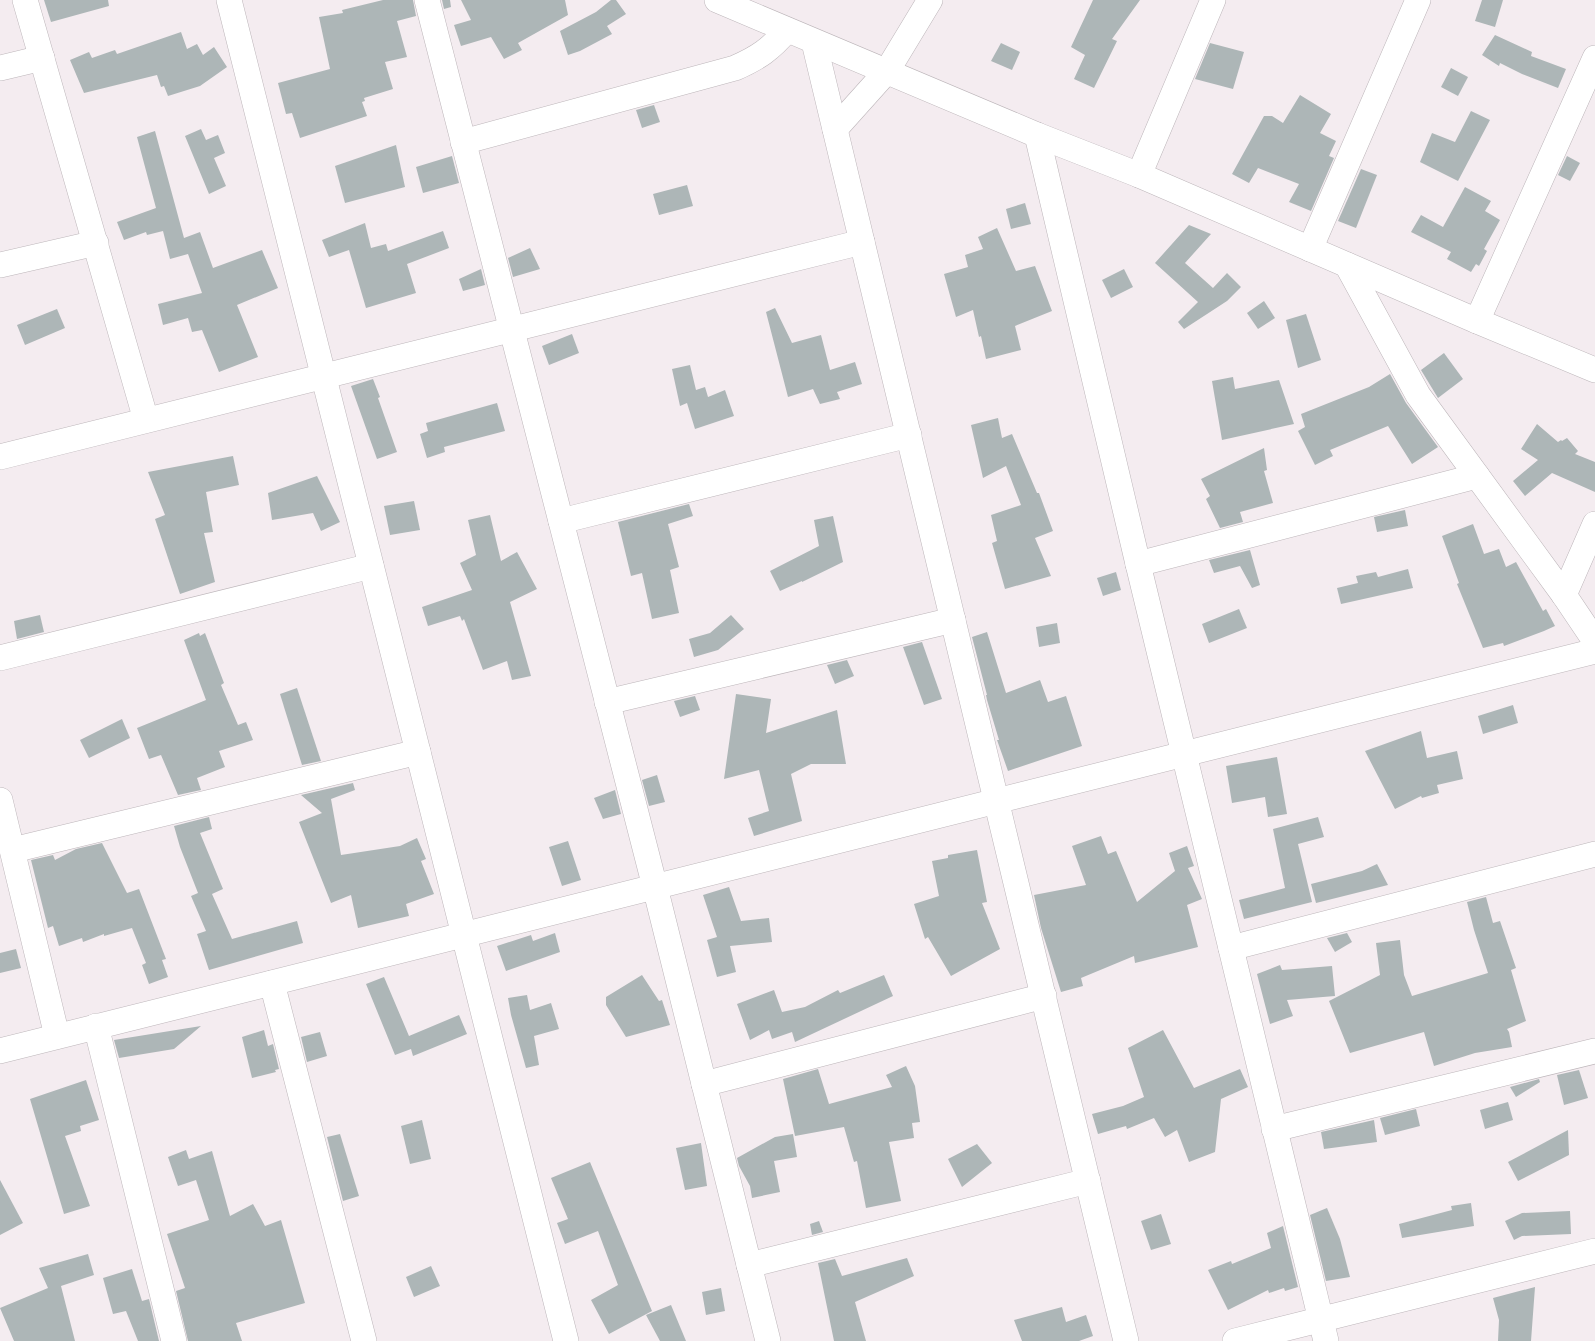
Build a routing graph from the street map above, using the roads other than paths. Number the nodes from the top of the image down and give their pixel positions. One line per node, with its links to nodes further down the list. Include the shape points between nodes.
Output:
1 (25, 0): 10 (street)
2 (228, 0): 26 (street)
3 (427, 0): 16 (street)
4 (717, 0): 8 (street)
5 (930, 0): 13 (street)
6 (1213, 0): 17 (street)
7 (1418, 0): 20 (street)
8 (787, 30): 9 (street); 16 (street, via 774,46 735,68)
9 (814, 42): 13 (street); 14 (street)
10 (42, 58): 12 (street); 19 (street)
11 (1595, 58): 23 (street)
12 (0, 68)
13 (887, 71): 14 (street); 15 (street)
14 (834, 129): 18 (street)
15 (1037, 135): 17 (street); 33 (street)
16 (463, 142): 24 (street)
17 (1139, 175): 20 (street)
18 (862, 242): 24 (street); 28 (street)
19 (96, 243): 21 (street); 27 (street)
20 (1310, 249): 22 (street)
21 (0, 264)
22 (1347, 265): 23 (street); 30 (street, via 1418,395)
23 (1477, 321): 25 (street)
24 (511, 330): 26 (street); 31 (street)
25 (1595, 370)
26 (323, 378): 27 (street); 34 (street)
27 (146, 420): 29 (street)
28 (908, 435): 31 (street); 36 (street)
29 (0, 458)
30 (1477, 476): 33 (street); 35 (street)
31 (560, 520): 40 (street)
32 (1595, 524): 35 (street)
33 (1138, 564): 42 (street)
34 (371, 566): 39 (street); 41 (street)
35 (1564, 595): 37 (street)
36 (953, 620): 40 (street); 44 (street)
37 (1595, 641)
38 (1595, 651): 42 (street)
39 (0, 658)
40 (607, 702): 47 (street)
41 (418, 752): 45 (street); 48 (street)
42 (1184, 754): 44 (street); 49 (street)
43 (0, 800): 45 (street)
44 (997, 801): 47 (street); 51 (street)
45 (13, 850): 53 (street)
46 (1595, 854): 49 (street)
47 (655, 887): 48 (street); 56 (street)
48 (464, 935): 50 (street); 64 (street)
49 (1231, 948): 57 (street)
50 (272, 982): 52 (street); 63 (street)
51 (1044, 996): 56 (street); 58 (street)
52 (96, 1026): 53 (street); 62 (street)
53 (57, 1036): 54 (street)
54 (0, 1051)
55 (1595, 1052): 57 (street)
56 (704, 1084): 60 (street)
57 (1274, 1129): 61 (street)
58 (1088, 1181): 60 (street); 66 (street)
59 (1595, 1251): 61 (street)
60 (749, 1265): 65 (street)
61 (1323, 1330): 67 (street)
62 (174, 1341)
63 (364, 1341)
64 (566, 1341)
65 (768, 1341)
66 (1126, 1341)
67 (1235, 1341)

